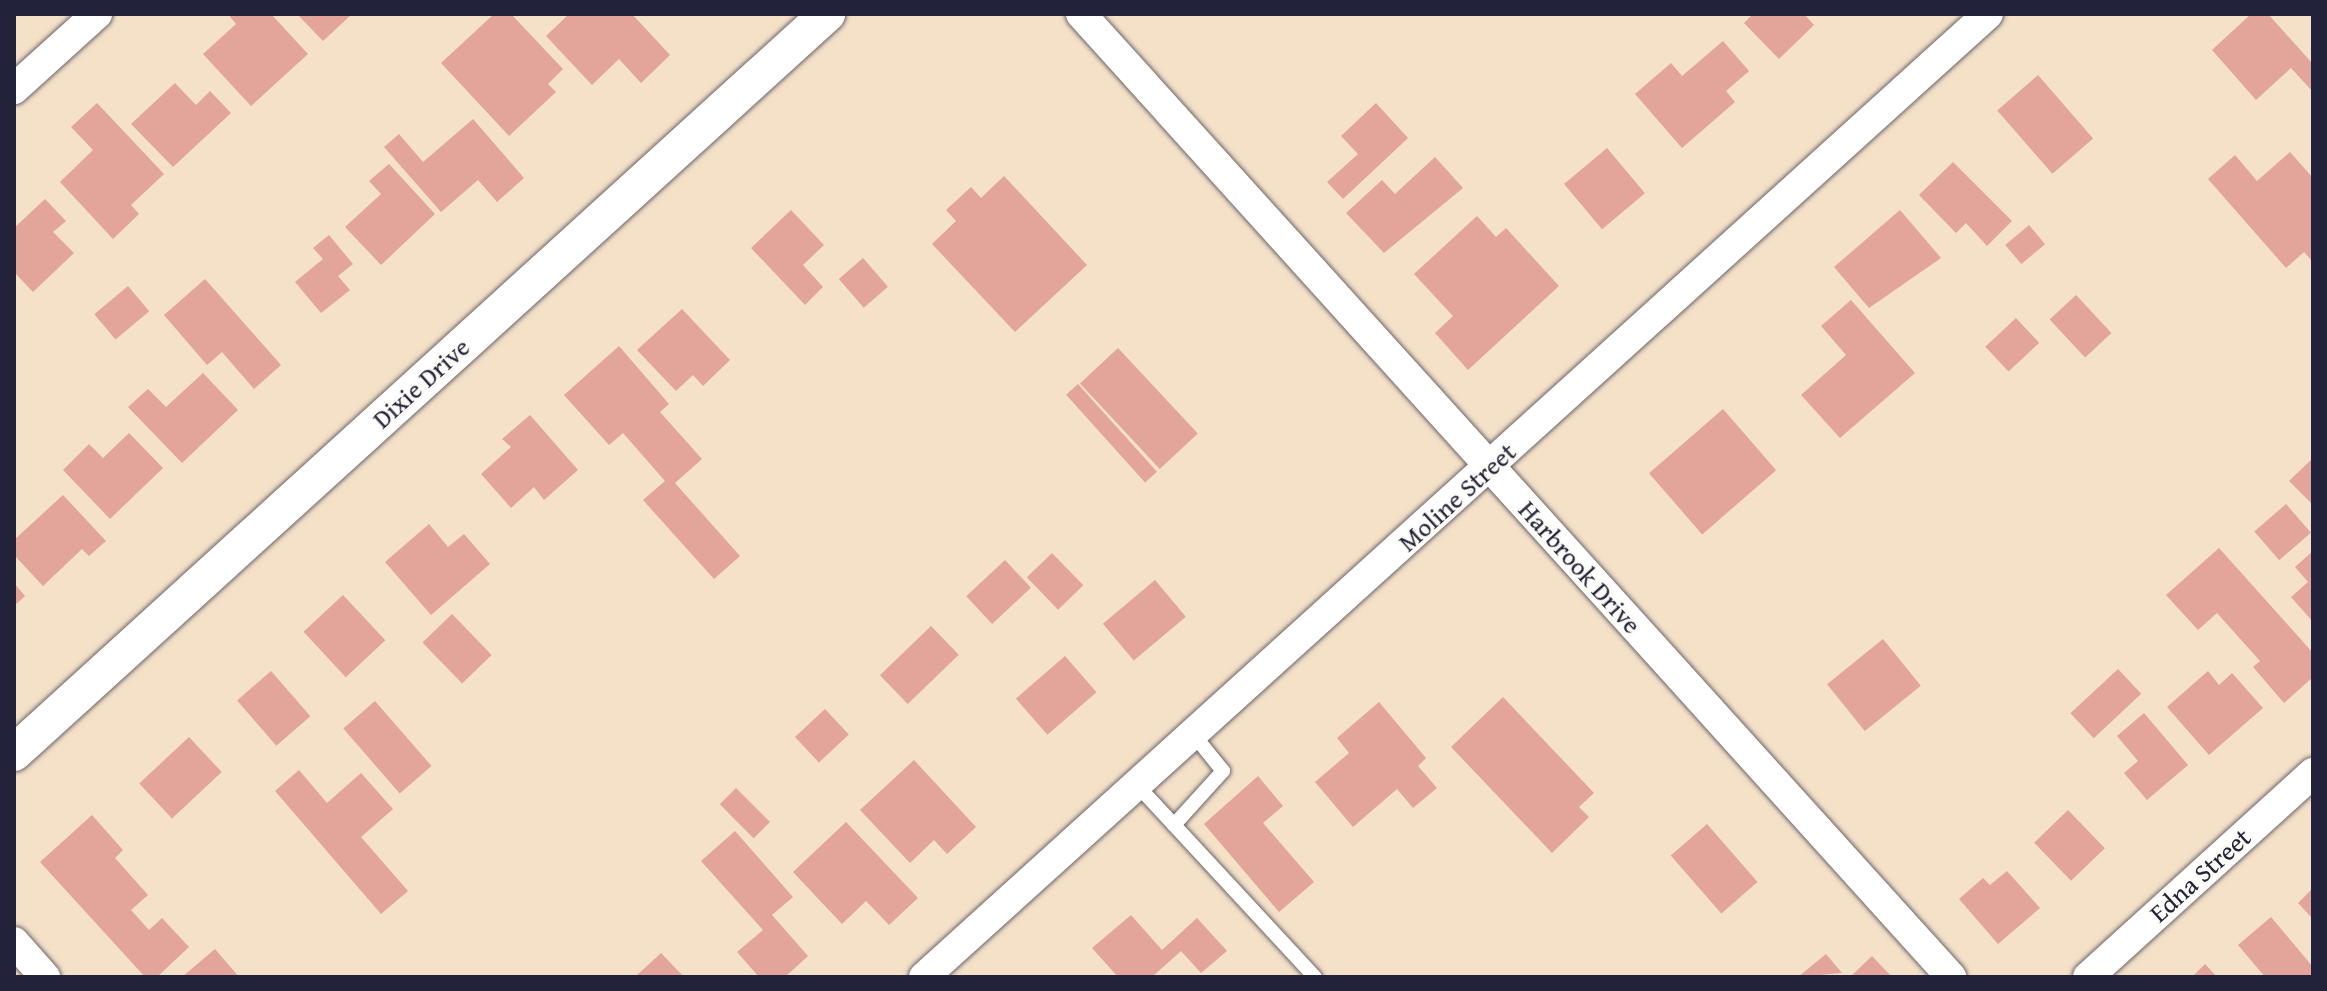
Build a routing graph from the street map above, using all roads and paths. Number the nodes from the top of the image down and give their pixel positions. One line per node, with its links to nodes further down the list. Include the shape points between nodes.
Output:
1 (97, 14): 5 (street)
2 (827, 14): 8 (street, Dixie Drive)
3 (1081, 14): 6 (street, Harbrook Drive)
4 (1988, 14): 6 (street, Moline Street)
5 (14, 89)
6 (1489, 468): 7 (street, Moline Street); 16 (street, Harbrook Drive)
7 (1193, 734): 10 (street, Moline Street); 11 (lane, via 1223,771)
8 (14, 753)
9 (2313, 773): 17 (street, Edna Street)
10 (1137, 785): 11 (lane); 14 (street, Moline Street)
11 (1174, 825): 15 (lane)
12 (14, 942): 13 (street)
13 (45, 977)
14 (924, 977)
15 (1315, 977)
16 (1951, 977)
17 (2088, 977)

